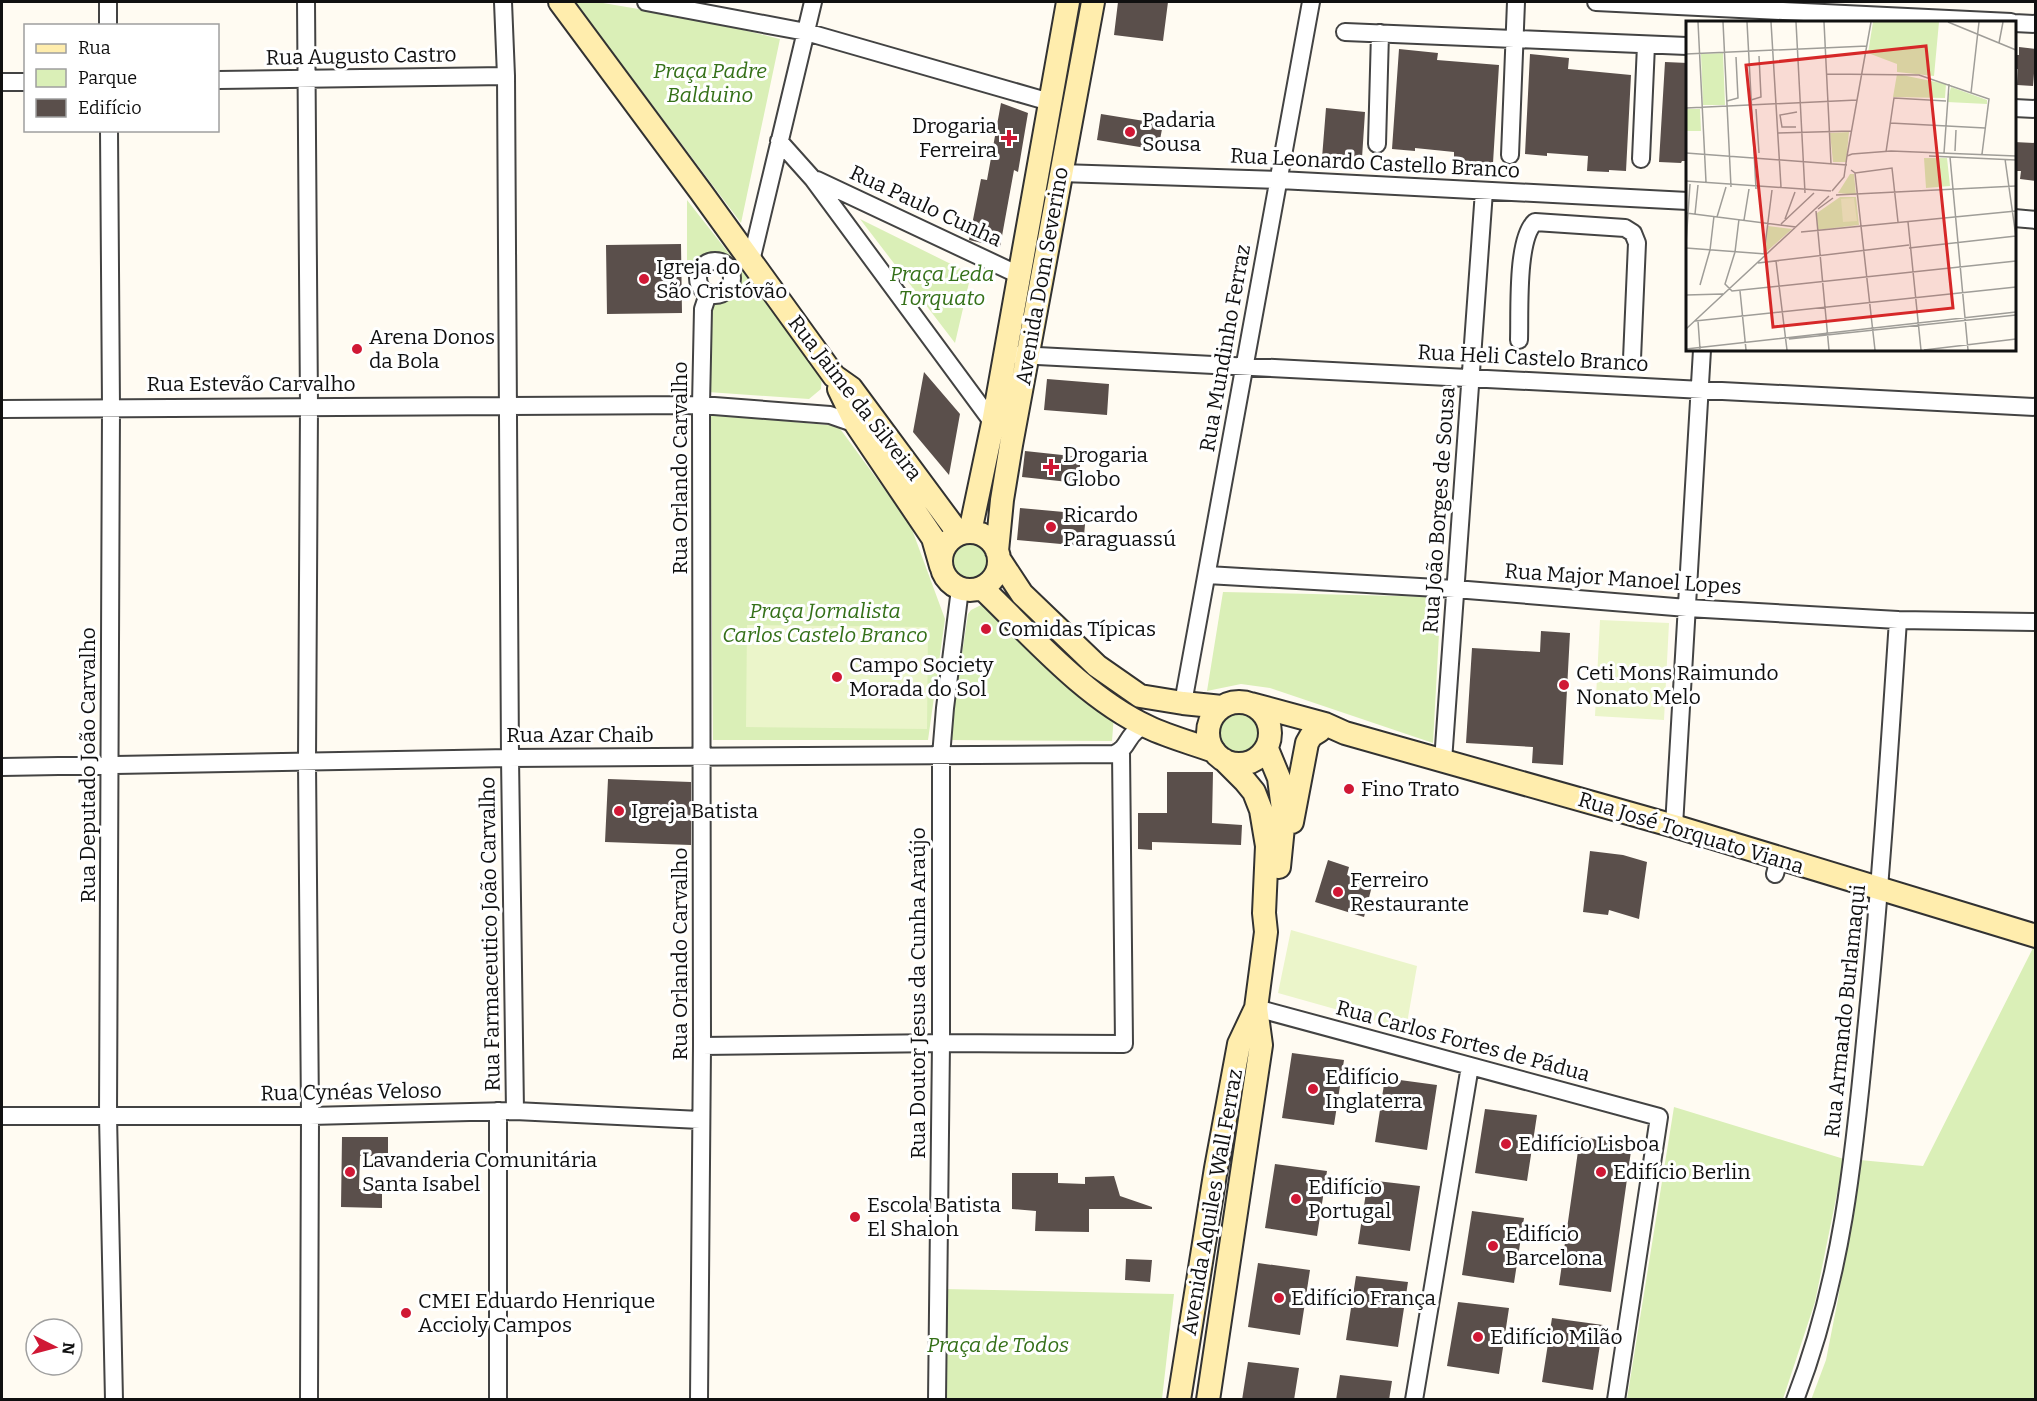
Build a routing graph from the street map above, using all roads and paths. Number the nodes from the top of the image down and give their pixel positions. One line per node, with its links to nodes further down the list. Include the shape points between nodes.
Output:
1 (108, 2): 16 (street)
2 (306, 2): 25 (street)
3 (503, 2): 24 (street, Rua Farmaceutico João Carvalho)
4 (646, 2): 18 (street)
5 (813, 2): 18 (street)
6 (1068, 2): 29 (main road, Avenida Dom Severino)
7 (1093, 2): 37 (main road, Avenida Dom Severino)
8 (1311, 2): 39 (street, Rua Mundinho Ferraz)
9 (1516, 2): 21 (street)
10 (1596, 2): 12 (street)
11 (564, 4): 46 (main road, Rua Jaime da Silveira)
12 (1728, 11): 13 (street)
13 (1765, 16): 14 (street)
14 (1942, 21)
15 (2016, 23): 17 (street)
16 (108, 24)
17 (2036, 24)
18 (806, 32): 29 (street); 33 (street)
19 (1344, 32): 20 (street)
20 (1380, 33): 21 (street); 34 (street)
21 (1514, 39): 22 (street); 35 (street)
22 (1646, 45): 23 (street); 36 (street)
23 (1686, 46)
24 (506, 76): 25 (street, Rua Augusto Castro); 58 (street, Rua Farmaceutico João Carvalho)
25 (307, 79): 26 (street, Rua Augusto Castro); 60 (street)
26 (219, 80)
27 (2, 82): 28 (street)
28 (24, 82)
29 (1050, 102): 47 (main road, Avenida Dom Severino)
30 (2016, 108): 31 (street)
31 (2036, 109)
32 (109, 132): 62 (street, Rua Deputado João Carvalho)
33 (779, 141): 38 (street); 46 (street)
34 (1377, 144)
35 (1510, 155)
36 (1641, 159)
37 (1060, 173): 39 (street, Rua Leonardo Castello Branco); 52 (main road, Avenida Dom Severino)
38 (813, 178): 47 (street, Rua Paulo Cunha); 65 (street)
39 (1279, 180): 40 (street, Rua Leonardo Castello Branco); 54 (street, Rua Mundinho Ferraz)
40 (1484, 191): 41 (street, Rua Leonardo Castello Branco); 56 (street, Rua João Borges de Sousa)
41 (1579, 196): 42 (street, Rua Leonardo Castello Branco); 45 (street)
42 (1686, 201)
43 (2016, 218): 44 (street)
44 (2036, 220)
45 (1575, 224): 49 (street, via 1535,222 1529,227 1522,253); 53 (street, via 1625,228 1633,233 1637,243)
46 (751, 261): 55 (main road, Rua Jaime da Silveira)
47 (1019, 275): 51 (main road, Avenida Dom Severino)
48 (708, 294): 59 (street, Rua Orlando Carvalho, via 703,309)
49 (1519, 340)
50 (1702, 351): 57 (street)
51 (1005, 353): 52 (street, Rua Heli Castelo Branco); 65 (main road, Avenida Dom Severino)
52 (1029, 356): 54 (street, Rua Heli Castelo Branco); 68 (main road, Avenida Dom Severino, via 1002,500)
53 (1632, 359)
54 (1245, 366): 56 (street, Rua Heli Castelo Branco); 70 (street, Rua Mundinho Ferraz)
55 (834, 376): 64 (street, via 833,395 825,407); 66 (main road); 67 (main road, Rua Jaime da Silveira, via 850,388)
56 (1472, 378): 57 (street, Rua Heli Castelo Branco); 72 (street, Rua João Borges de Sousa)
57 (1699, 389): 61 (street, Rua Heli Castelo Branco); 73 (street)
58 (508, 405): 59 (street, Rua Estevão Carvalho); 60 (street, Rua Estevão Carvalho); 87 (street, Rua Farmaceutico João Carvalho)
59 (701, 405): 64 (street, Rua Estevão Carvalho); 86 (street, Rua Orlando Carvalho)
60 (309, 406): 62 (street, Rua Estevão Carvalho); 89 (street)
61 (2036, 407)
62 (111, 408): 63 (street, Rua Estevão Carvalho); 91 (street, Rua Deputado João Carvalho)
63 (2, 409)
64 (807, 414): 66 (street, Rua Estevão Carvalho, via 830,415)
65 (993, 423): 67 (main road, Avenida Dom Severino)
66 (856, 424): 69 (main road, via 933,538)
67 (964, 533): 68 (main road, via 986,537); 69 (main road, via 945,547)
68 (998, 555): 71 (main road, via 994,576); 76 (main road, via 1022,594 1096,666 1140,696)
69 (941, 566): 71 (main road, via 945,577)
70 (1207, 575): 72 (street, Rua Major Manoel Lopes); 76 (street, Rua Mundinho Ferraz)
71 (971, 588): 79 (main road, via 1106,702); 85 (street, Rua Doutor Jesus da Cunha Araújo, via 945,708)
72 (1455, 589): 73 (street, Rua Major Manoel Lopes); 88 (street, Rua João Borges de Sousa)
73 (1688, 608): 74 (street, Rua Major Manoel Lopes); 92 (street)
74 (1898, 620): 75 (street, Rua Major Manoel Lopes); 94 (street, Rua Armando Burlamaqui)
75 (2036, 622)
76 (1183, 704): 78 (main road)
77 (1251, 704): 78 (main road, via 1231,702); 81 (main road, Rua José Torquato Viana); 82 (main road, via 1265,716 1270,733)
78 (1222, 707): 84 (main road, via 1209,724 1209,741)
79 (1146, 726): 83 (street, via 1135,731); 84 (main road)
80 (1319, 731): 81 (main road, Rua José Torquato Viana); 82 (main road, Rua José Torquato Viana); 93 (main road, via 1307,743)
81 (1345, 733): 88 (main road, Rua José Torquato Viana)
82 (1268, 746): 84 (main road, via 1251,762 1242,764); 93 (main road, Avenida Aquiles Wall Ferraz, via 1279,778 1284,817)
83 (1121, 751): 85 (street, Rua Azar Chaib); 98 (street, via 1124,1044)
84 (1219, 755): 95 (main road, Avenida Aquiles Wall Ferraz, via 1245,780 1261,810 1268,846)
85 (941, 756): 86 (street, Rua Azar Chaib); 98 (street, Rua Doutor Jesus da Cunha Araújo)
86 (703, 757): 87 (street, Rua Azar Chaib); 99 (street, Rua Orlando Carvalho)
87 (510, 758): 89 (street, Rua Azar Chaib); 101 (street, Rua Farmaceutico João Carvalho)
88 (1443, 761): 92 (main road, Rua José Torquato Viana)
89 (307, 762): 91 (street, Rua Azar Chaib); 105 (street)
90 (2, 766): 91 (street, Rua Azar Chaib)
91 (111, 766): 104 (street, Rua Deputado João Carvalho)
92 (1674, 826): 94 (main road, Rua José Torquato Viana, via 1777,866)
93 (1278, 870): 95 (main road, Avenida Aquiles Wall Ferraz, via 1273,915)
94 (1880, 890): 96 (main road, Rua José Torquato Viana); 116 (street, Rua Armando Burlamaqui, via 1850,1184 1821,1324)
95 (1266, 932): 97 (main road, Avenida Aquiles Wall Ferraz)
96 (2036, 936)
97 (1256, 1008): 100 (street, Rua Carlos Fortes de Pádua, via 1377,1045); 112 (main road, Avenida Aquiles Wall Ferraz, via 1239,1044); 113 (main road, Avenida Aquiles Wall Ferraz, via 1261,1045)
98 (941, 1043): 99 (street); 111 (street, Rua Doutor Jesus da Cunha Araújo)
99 (702, 1046): 106 (street, Rua Orlando Carvalho)
100 (1470, 1066): 114 (street); 115 (street, Rua Carlos Fortes de Pádua, via 1659,1117)
101 (516, 1111): 102 (street, Rua Cynéas Veloso); 106 (street, Rua Cynéas Veloso)
102 (498, 1112): 105 (street, Rua Cynéas Veloso); 109 (street, Rua Farmaceutico João Carvalho)
103 (2, 1116): 104 (street, Rua Cynéas Veloso)
104 (108, 1116): 105 (street, Rua Cynéas Veloso); 107 (street, Rua Deputado João Carvalho)
105 (310, 1116): 108 (street)
106 (700, 1120): 110 (street, Rua Orlando Carvalho)
107 (114, 1400)
108 (309, 1400)
109 (498, 1400)
110 (699, 1400)
111 (937, 1400)
112 (1179, 1400)
113 (1208, 1400)
114 (1414, 1400)
115 (1616, 1400)
116 (1795, 1400)

